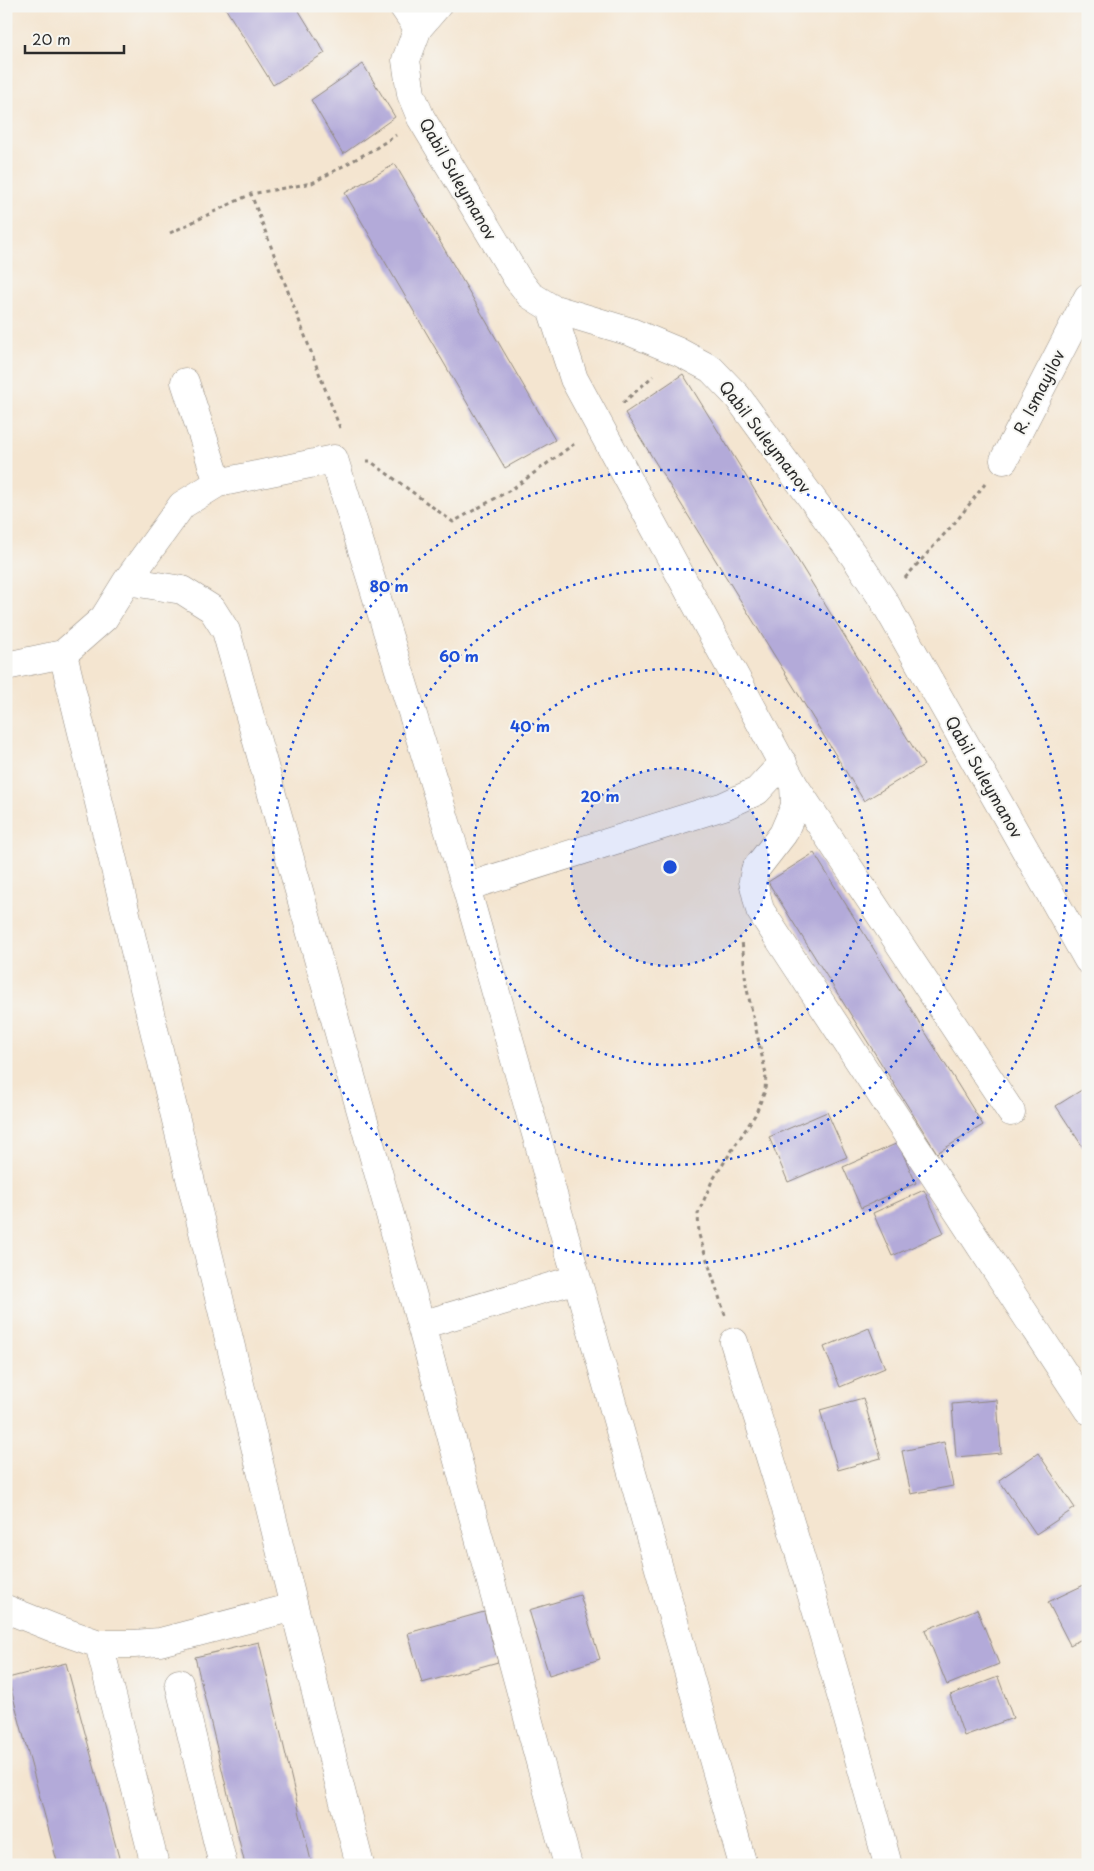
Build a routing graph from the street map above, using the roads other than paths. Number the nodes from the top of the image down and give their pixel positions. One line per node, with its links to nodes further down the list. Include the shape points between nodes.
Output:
1 (403, 6): 3 (street)
2 (437, 6): 3 (street, Qabil Suleymanov)
3 (418, 28): 5 (street, Qabil Suleymanov, via 406,60 411,94 421,118 517,278 530,295)
4 (1088, 297): 7 (street, R. Ismayilov)
5 (551, 308): 12 (street, via 574,379); 14 (street, Qabil Suleymanov, via 631,332 679,352 711,369 737,396 884,601)
6 (185, 382): 8 (street)
7 (1004, 460)
8 (218, 482): 9 (street, via 182,505); 13 (street, via 334,459)
9 (127, 581): 10 (street, via 104,618); 17 (street, via 182,590 212,608 226,631)
10 (64, 654): 11 (street); 20 (street)
11 (6, 666)
12 (789, 774): 13 (street, via 724,806); 15 (street); 19 (street, via 795,806 783,834 755,870 753,881 760,910)
13 (466, 887): 16 (street)
14 (1088, 960)
15 (1011, 1112)
16 (577, 1279): 17 (street); 28 (street)
17 (421, 1325): 27 (street)
18 (734, 1342): 29 (street, via 848,1718)
19 (1088, 1410)
20 (294, 1607): 22 (street, via 160,1642); 26 (street)
21 (6, 1609): 22 (street)
22 (99, 1644): 24 (street)
23 (179, 1683): 25 (street)
24 (155, 1865)
25 (223, 1865)
26 (360, 1865)
27 (568, 1865)
28 (743, 1865)
29 (888, 1865)

